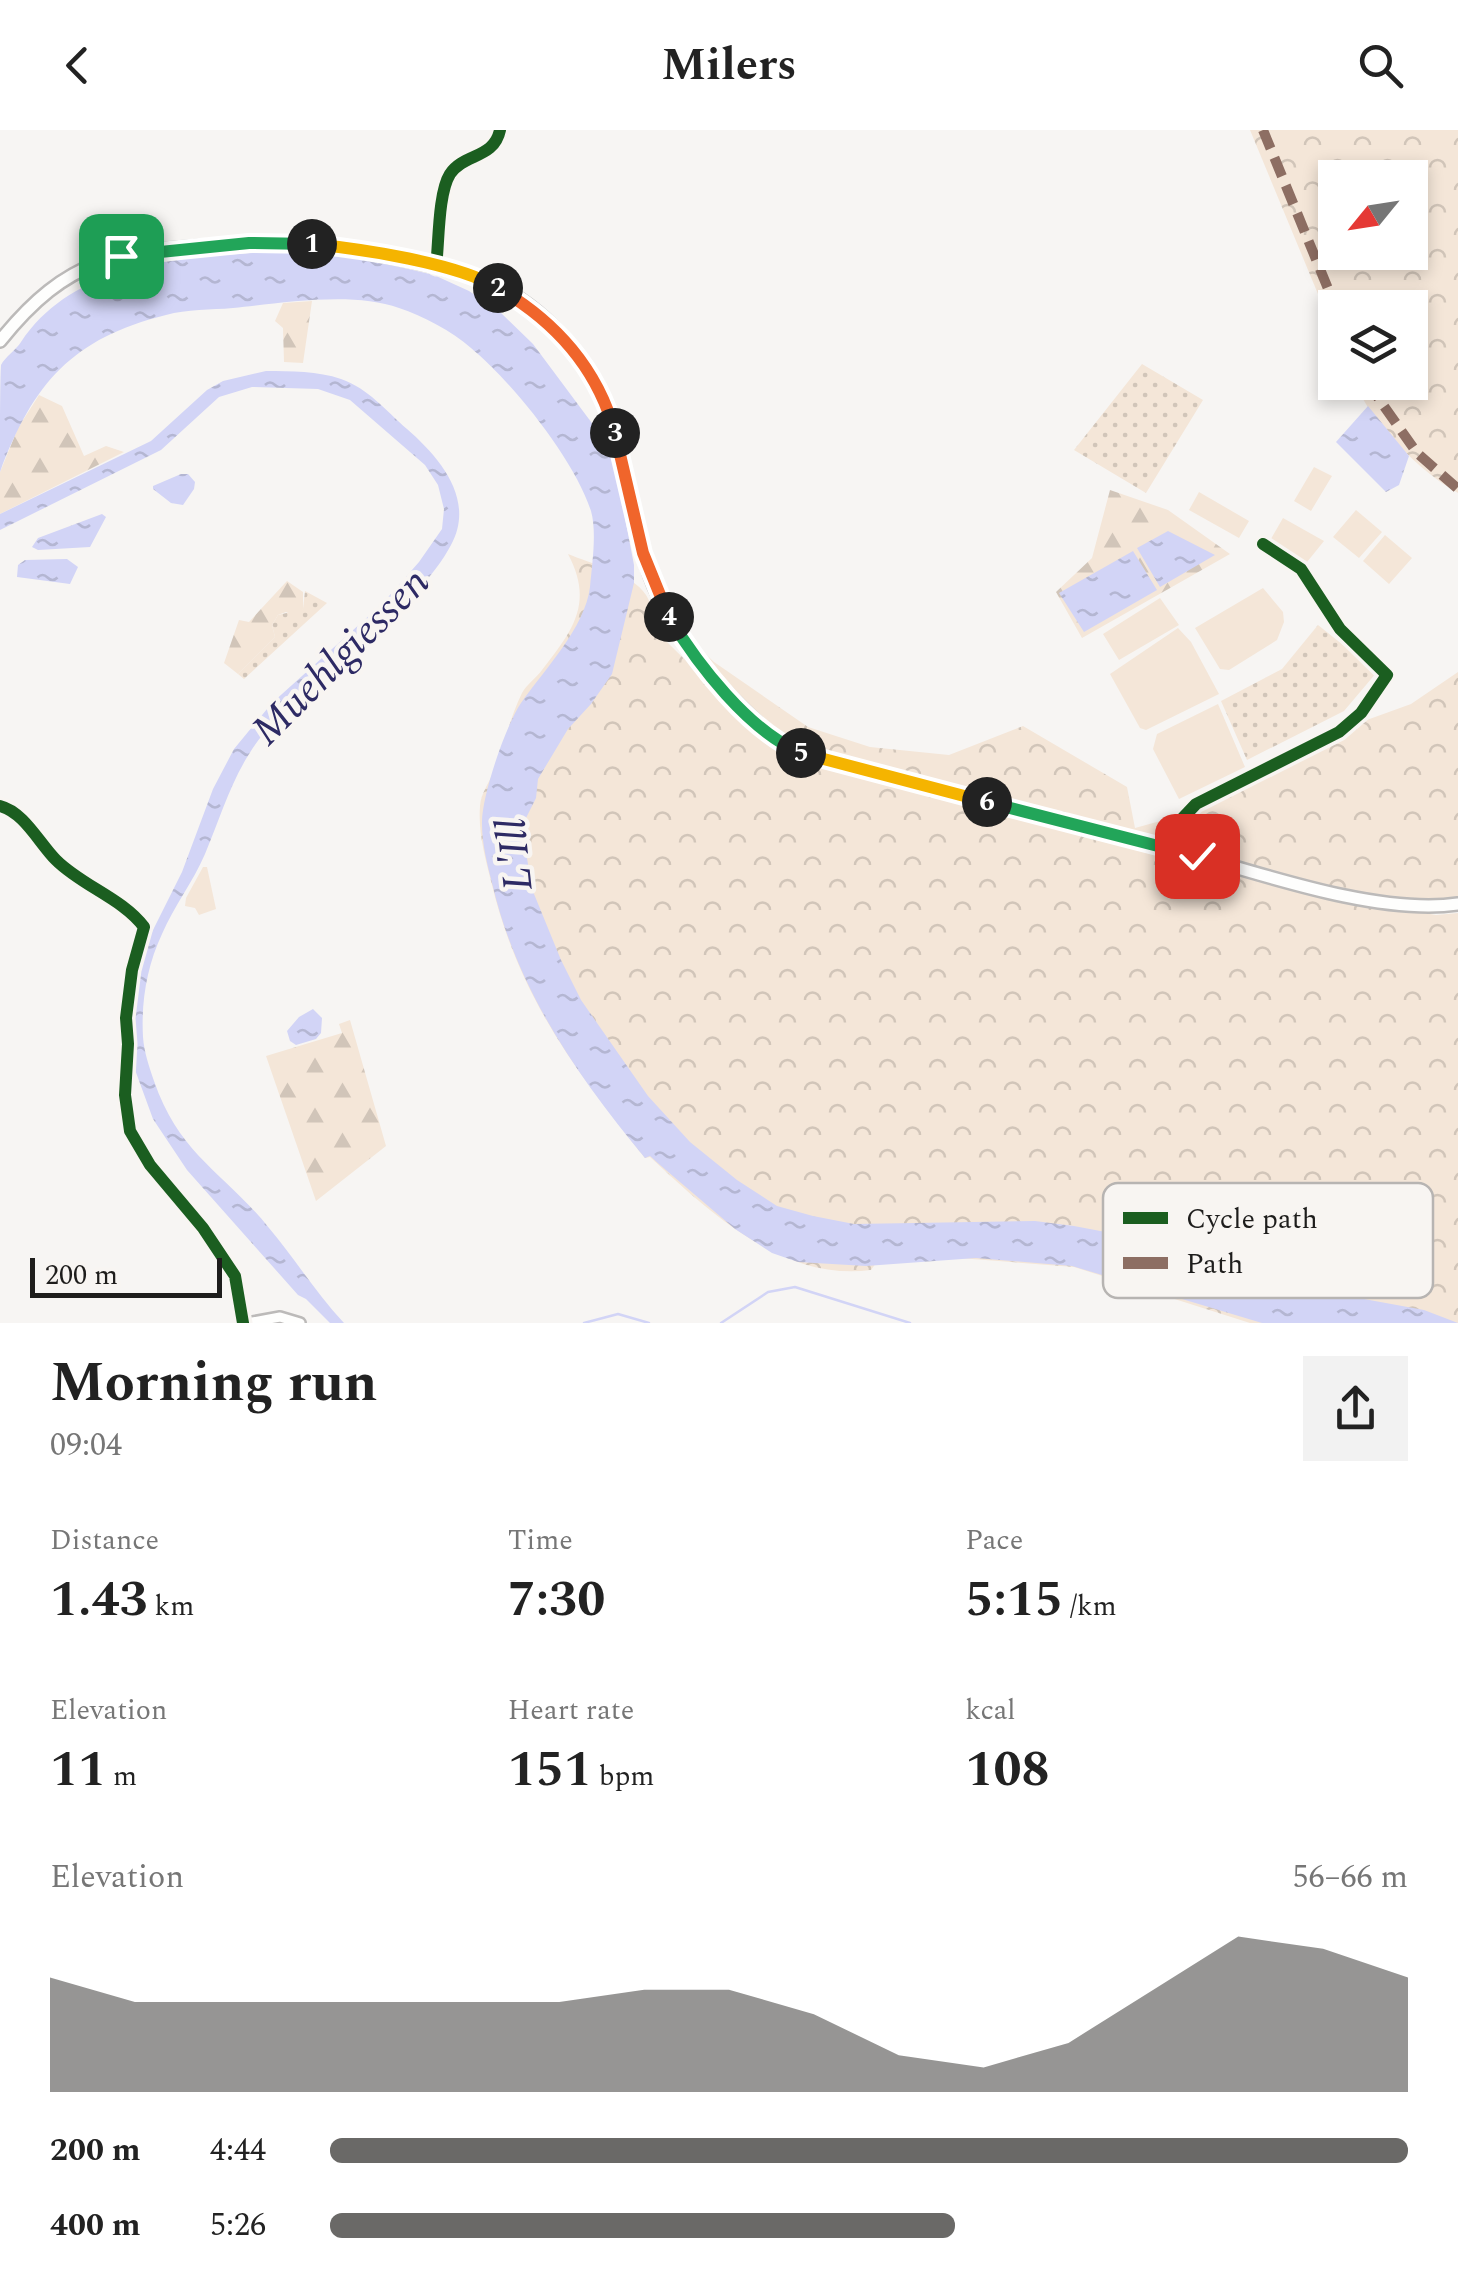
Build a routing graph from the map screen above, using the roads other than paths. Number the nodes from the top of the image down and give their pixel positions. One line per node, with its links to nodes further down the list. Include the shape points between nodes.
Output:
1 (500, 130): 2 (street, via 492,148 461,163 446,180)
2 (436, 267): 3 (main road, via 277,242 110,258 36,298); 5 (main road, via 520,300 588,369 606,404 643,553 666,612 714,680 775,740 808,756)
3 (0, 341)
4 (1263, 544): 5 (street, via 1301,570 1340,629 1387,675 1361,713 1338,732 1196,804 1178,824)
5 (1171, 848): 6 (main road, via 1309,887 1409,905)
6 (1458, 904)
7 (247, 1323): 8 (street, via 280,1317)
8 (300, 1323)

